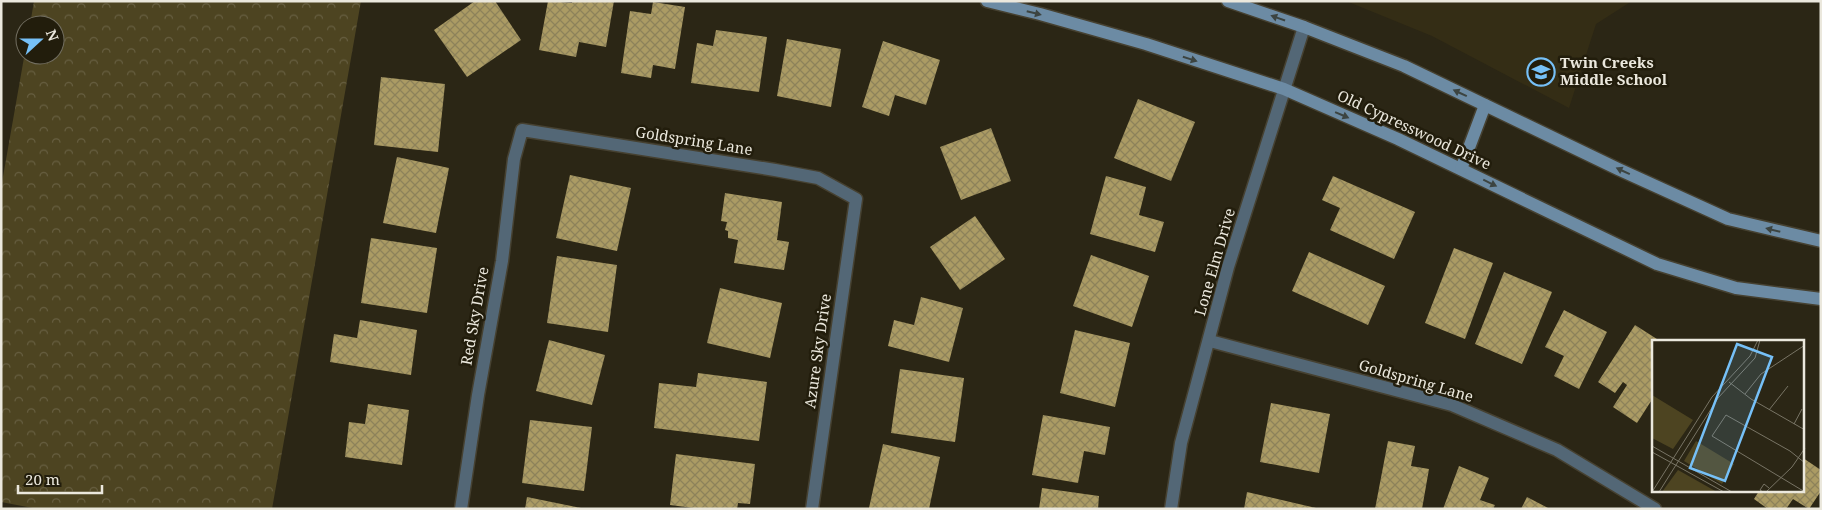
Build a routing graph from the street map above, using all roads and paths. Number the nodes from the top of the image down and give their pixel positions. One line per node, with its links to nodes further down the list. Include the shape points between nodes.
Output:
1 (987, 1): 4 (street, Old Cypresswood Drive, one-way to 4, via 1146,44)
2 (1228, 1): 3 (street, one-way to 2)
3 (1304, 28): 4 (street, Lone Elm Drive); 5 (street, one-way to 3, via 1404,66)
4 (1284, 89): 7 (street, Old Cypresswood Drive, one-way to 7); 11 (street, Lone Elm Drive, via 1228,267)
5 (1485, 105): 7 (street); 9 (street, one-way to 5, via 1728,219)
6 (522, 130): 8 (street, Goldspring Lane, via 818,178); 12 (street, Red Sky Drive, via 514,159 502,261)
7 (1461, 169): 10 (street, Old Cypresswood Drive, one-way to 10, via 1657,264 1736,288)
8 (856, 199): 13 (street, Azure Sky Drive)
9 (1821, 241)
10 (1821, 299)
11 (1210, 340): 14 (street, Lone Elm Drive, via 1181,443); 15 (street, Goldspring Lane, via 1452,405 1557,450)
12 (461, 509)
13 (812, 509)
14 (1171, 509)
15 (1655, 509)

